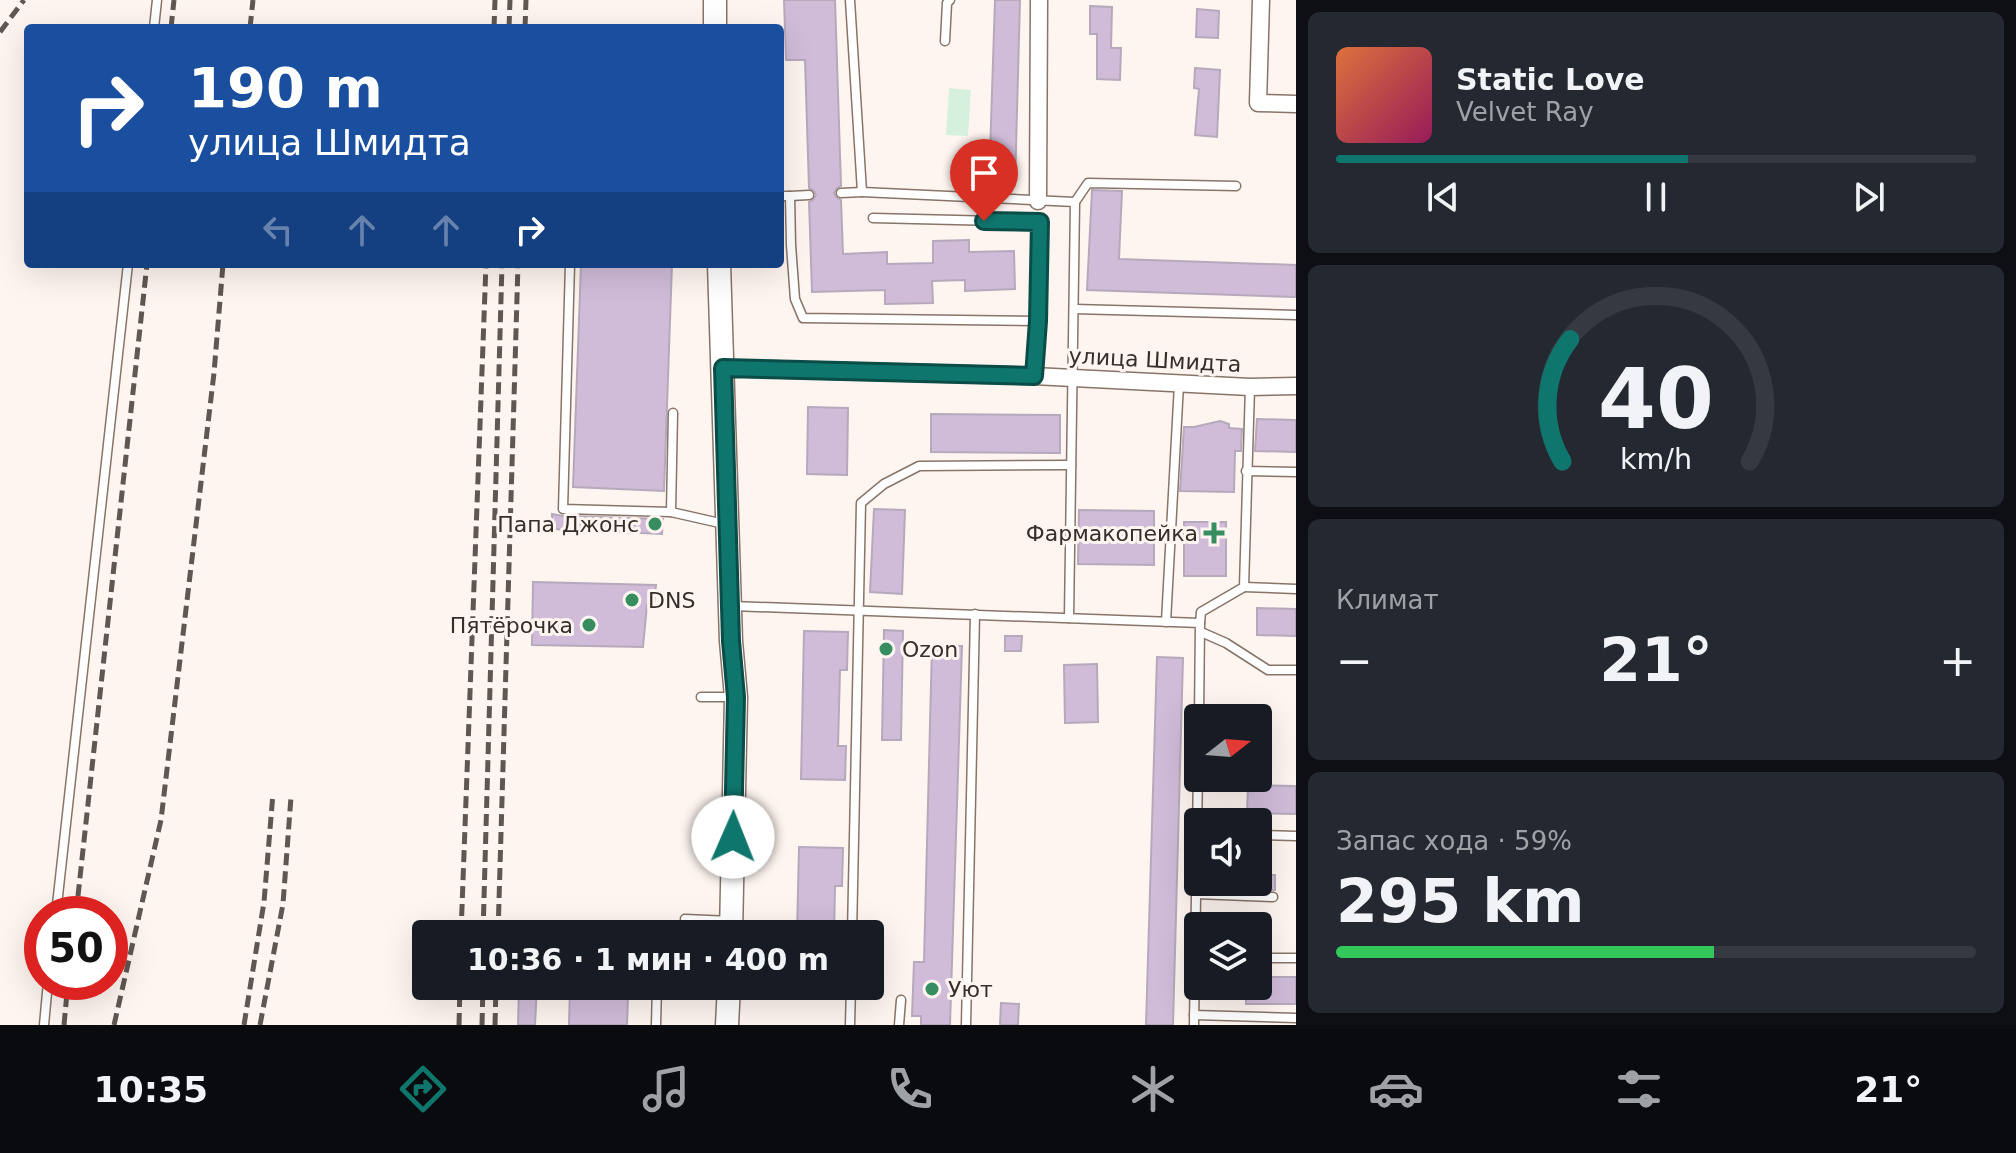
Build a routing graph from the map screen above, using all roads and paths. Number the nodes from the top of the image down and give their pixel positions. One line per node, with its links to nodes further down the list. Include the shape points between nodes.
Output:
1 (157, 0): 7 (lane)
2 (715, 0): 8 (main road)
3 (850, 0): 12 (lane)
4 (950, 0): 9 (lane)
5 (1039, 0): 17 (street)
6 (1261, 0): 10 (street, via 1258,103)
7 (154, 24)
8 (715, 24)
9 (945, 41)
10 (1296, 104)
11 (1236, 186): 18 (lane, via 1088,183)
12 (862, 192): 13 (lane); 17 (lane)
13 (841, 193)
14 (809, 195): 16 (lane)
15 (784, 196): 16 (lane)
16 (790, 196): 25 (lane, via 795,299 803,318)
17 (1038, 201): 18 (lane)
18 (1075, 202): 23 (lane)
19 (873, 218): 25 (lane, via 1040,222)
20 (128, 268): 52 (lane)
21 (570, 268): 36 (lane, via 563,509)
22 (719, 268): 26 (main road)
23 (1074, 309): 24 (lane); 28 (lane)
24 (1296, 315)
25 (1038, 321): 27 (lane)
26 (723, 368): 27 (street, улица Шмидта); 37 (main road)
27 (1034, 376): 28 (street, улица Шмидта)
28 (1073, 377): 29 (street, улица Шмидта); 33 (lane)
29 (1179, 383): 31 (street, улица Шмидта); 44 (lane)
30 (1296, 386): 31 (street, улица Шмидта)
31 (1250, 387): 34 (lane)
32 (673, 413): 36 (lane)
33 (1071, 465): 41 (lane, via 919,466 884,484 861,503); 43 (lane)
34 (1246, 471): 35 (lane); 38 (lane)
35 (1296, 472)
36 (671, 512): 37 (lane)
37 (727, 525): 40 (main road)
38 (1244, 587): 39 (lane); 45 (lane, via 1201,612)
39 (1296, 589)
40 (731, 606): 41 (lane); 48 (main road)
41 (858, 610): 42 (lane); 58 (lane)
42 (975, 614): 43 (lane); 74 (lane)
43 (1069, 618): 44 (lane)
44 (1166, 622): 45 (lane)
45 (1200, 628): 46 (lane, via 1268,670); 49 (lane)
46 (1296, 670)
47 (701, 697): 48 (lane)
48 (736, 697): 57 (main road)
49 (1199, 704)
50 (1272, 835): 51 (lane)
51 (1296, 836)
52 (58, 896)
53 (1247, 896): 54 (lane)
54 (1273, 897)
55 (685, 919): 56 (lane)
56 (690, 920)
57 (732, 920)
58 (852, 920)
59 (1272, 958): 60 (lane)
60 (1296, 958)
61 (46, 1000): 69 (lane)
62 (657, 1000): 70 (lane)
63 (728, 1000): 71 (main road)
64 (851, 1000): 72 (lane)
65 (901, 1000): 73 (lane)
66 (1195, 1000): 67 (lane)
67 (1194, 1015): 68 (lane); 75 (lane)
68 (1296, 1018)
69 (44, 1025)
70 (656, 1025)
71 (727, 1025)
72 (850, 1025)
73 (899, 1025)
74 (966, 1025)
75 (1194, 1025)

